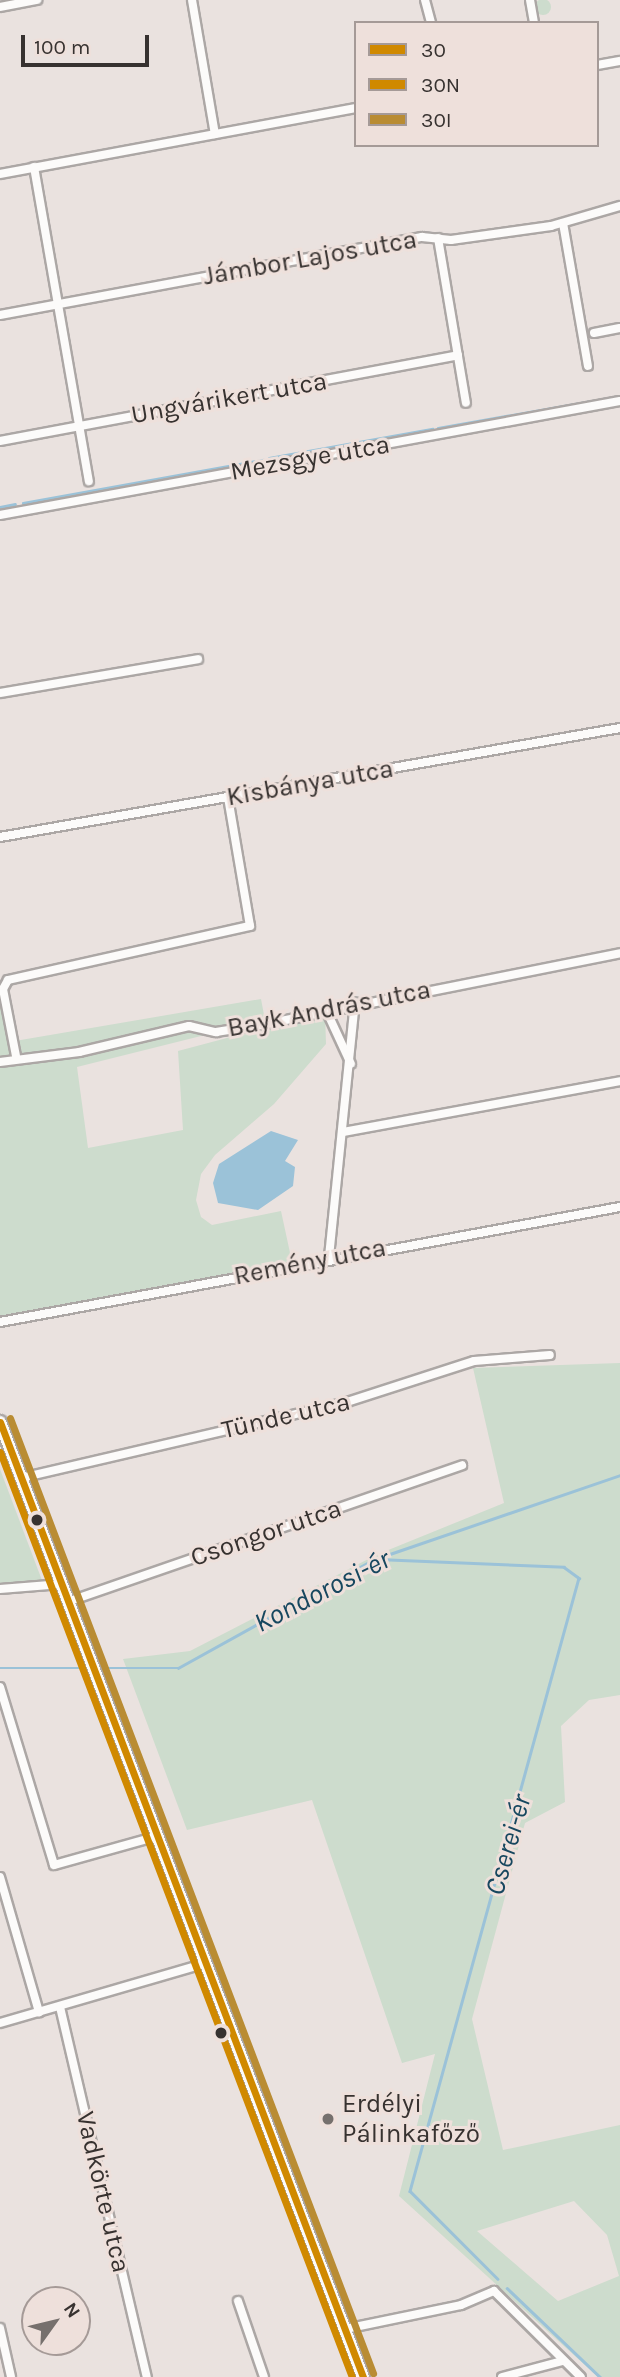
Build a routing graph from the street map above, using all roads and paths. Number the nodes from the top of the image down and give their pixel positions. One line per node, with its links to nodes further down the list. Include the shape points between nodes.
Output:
1 (37, 0): 5 (street)
2 (192, 0): 11 (street)
3 (425, 0): 6 (street)
4 (530, 0): 7 (street)
5 (0, 7)
6 (430, 21)
7 (534, 21)
8 (620, 61): 9 (street)
9 (599, 65)
10 (354, 108): 11 (street)
11 (215, 134): 12 (street)
12 (34, 167): 13 (street); 17 (street)
13 (0, 174)
14 (620, 206): 15 (street, Jámbor Lajos utca)
15 (563, 223): 16 (street, Jámbor Lajos utca); 22 (street)
16 (438, 238): 17 (street, Jámbor Lajos utca); 21 (street)
17 (58, 303): 18 (street, Jámbor Lajos utca); 25 (street)
18 (0, 315)
19 (620, 328): 20 (street)
20 (594, 333)
21 (458, 355): 24 (street); 25 (street, Ungvárikert utca)
22 (588, 366)
23 (620, 401): 28 (street, Mezsgye utca)
24 (466, 403)
25 (79, 426): 26 (street, Ungvárikert utca); 27 (street)
26 (0, 441)
27 (89, 481)
28 (0, 515)
29 (198, 659): 30 (street)
30 (0, 693)
31 (620, 728): 32 (street, Kisbánya utca)
32 (228, 797): 33 (street, Kisbánya utca); 37 (street, via 247,930 13,978 3,989)
33 (0, 837)
34 (620, 954): 35 (street, Bayk András utca)
35 (355, 1002): 36 (street, Bayk András utca); 39 (street)
36 (327, 1012): 37 (street, Bayk András utca, via 216,1032 189,1026 79,1052); 39 (street)
37 (16, 1056): 38 (street, Bayk András utca)
38 (0, 1062)
39 (351, 1064): 41 (street)
40 (620, 1081): 41 (street)
41 (343, 1132): 43 (street)
42 (620, 1207): 43 (street, Remény utca)
43 (329, 1257): 44 (street, Remény utca)
44 (0, 1322)
45 (550, 1355): 48 (street, Tünde utca, via 474,1361 347,1402)
46 (0, 1422): 48 (main road)
47 (462, 1465): 51 (street, Csongor utca)
48 (21, 1478): 49 (main road)
49 (62, 1584): 50 (street); 51 (main road)
50 (0, 1589)
51 (70, 1601): 53 (main road)
52 (0, 1687): 53 (street, via 54,1865)
53 (158, 1836): 55 (main road)
54 (0, 1877): 57 (street)
55 (206, 1963): 56 (street); 61 (main road)
56 (60, 2007): 57 (street); 64 (street, Vadkörte utca)
57 (39, 2012): 58 (street)
58 (0, 2023)
59 (238, 2301): 65 (street)
60 (0, 2328): 63 (street)
61 (345, 2329): 62 (street, via 461,2305 494,2291); 66 (main road)
62 (562, 2361): 67 (street); 68 (street)
63 (11, 2377)
64 (147, 2377)
65 (264, 2377)
66 (363, 2377)
67 (502, 2377)
68 (581, 2377)

